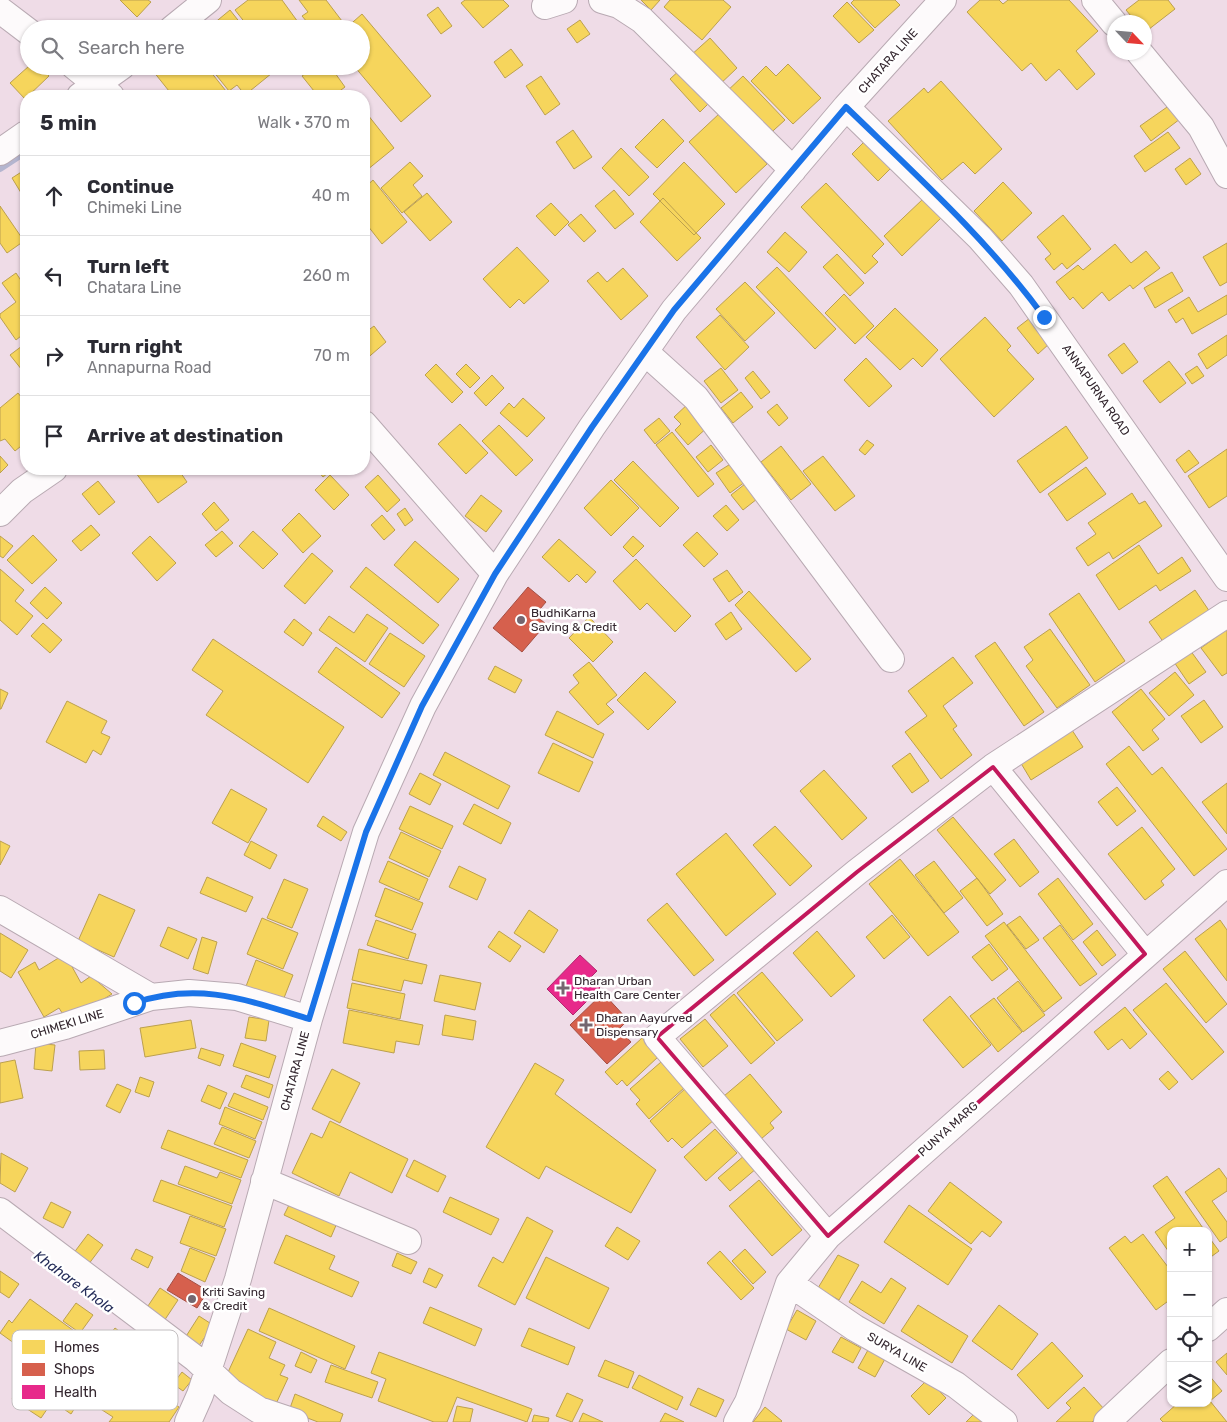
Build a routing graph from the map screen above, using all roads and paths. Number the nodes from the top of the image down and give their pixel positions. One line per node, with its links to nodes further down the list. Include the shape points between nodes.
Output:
1 (208, 0): 7 (street)
2 (602, 0): 17 (street, via 619,5 642,20)
3 (942, 0): 14 (street, CHATARA LINE)
4 (1095, 0): 6 (street)
5 (0, 10): 8 (street)
6 (1107, 15)
7 (183, 20)
8 (20, 25)
9 (1146, 60): 18 (street, via 1201,128)
10 (82, 75): 12 (street)
11 (113, 75): 13 (street)
12 (95, 90)
13 (99, 90)
14 (846, 107): 17 (street, CHATARA LINE); 24 (street, ANNAPURNA ROAD, via 980,238 1021,285)
15 (20, 138): 16 (street)
16 (0, 152)
17 (793, 170): 19 (street, CHATARA LINE, via 674,310)
18 (1227, 175)
19 (645, 352): 23 (street, CHATARA LINE); 26 (street, via 696,398)
20 (370, 431): 23 (street)
21 (45, 475): 22 (street)
22 (0, 512)
23 (495, 574): 32 (street, CHATARA LINE, via 422,706 366,832)
24 (1227, 578)
25 (1227, 614): 27 (street)
26 (891, 659)
27 (993, 767): 30 (street); 36 (street, via 857,872 657,1037)
28 (1227, 883): 30 (street, PUNYA MARG)
29 (0, 909): 31 (street)
30 (1145, 954): 36 (street, PUNYA MARG)
31 (151, 997): 32 (street, CHIMEKI LINE, via 189,993 237,997); 33 (street, CHIMEKI LINE, via 65,1026)
32 (309, 1019): 34 (street, CHATARA LINE)
33 (0, 1043)
34 (264, 1181): 37 (street); 44 (street, CHATARA LINE, via 238,1279)
35 (0, 1211): 41 (street)
36 (828, 1236): 38 (street, PUNYA MARG)
37 (408, 1241)
38 (789, 1283): 47 (street, PUNYA MARG, via 748,1402); 48 (street, SURYA LINE, via 855,1328 956,1386)
39 (1227, 1311): 40 (street)
40 (1212, 1324)
41 (159, 1330)
42 (178, 1351): 44 (street)
43 (1167, 1366): 49 (street)
44 (204, 1382): 45 (street, CHATARA LINE); 46 (street, via 230,1392 259,1410)
45 (188, 1422)
46 (295, 1422)
47 (737, 1422)
48 (1004, 1422)
49 (1107, 1422)

